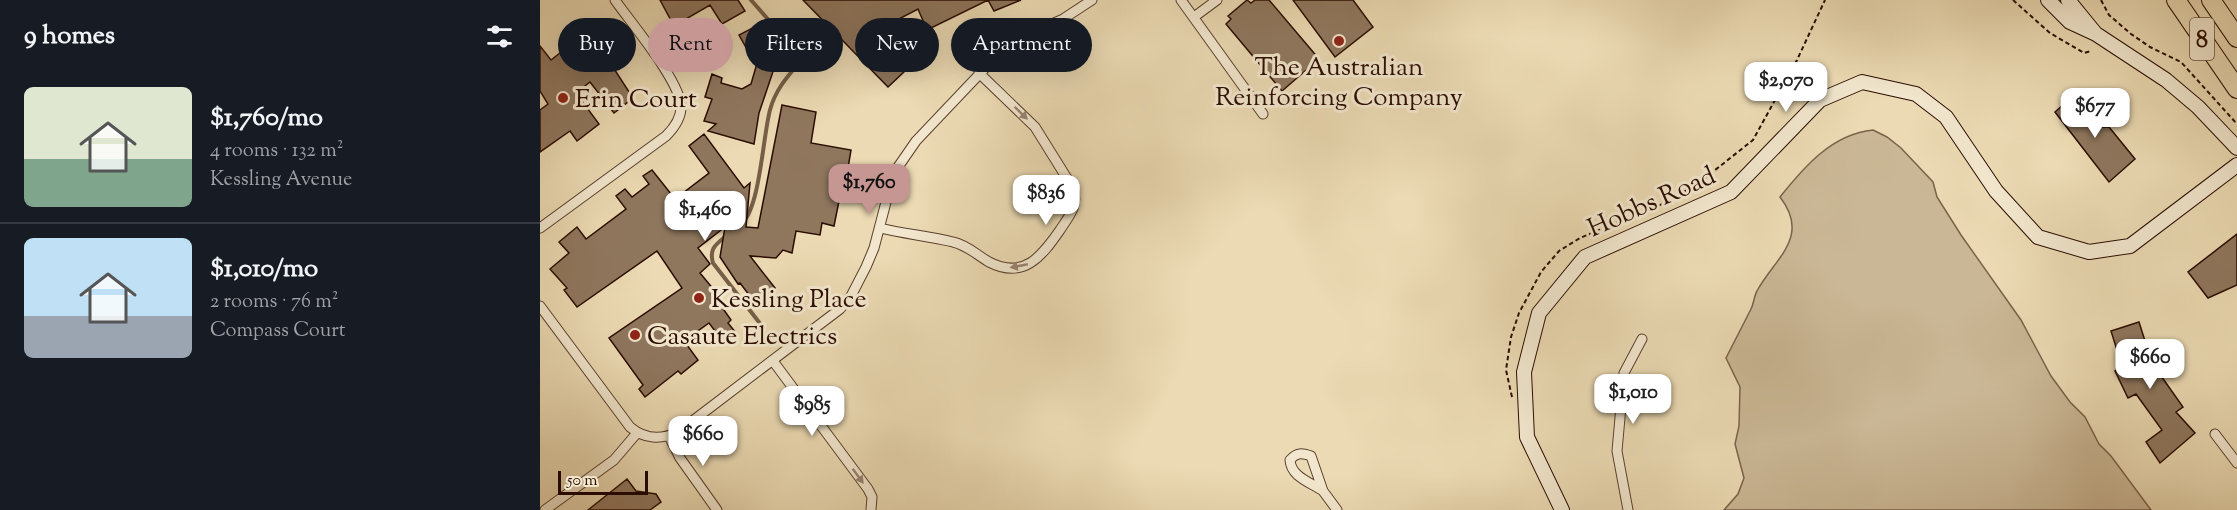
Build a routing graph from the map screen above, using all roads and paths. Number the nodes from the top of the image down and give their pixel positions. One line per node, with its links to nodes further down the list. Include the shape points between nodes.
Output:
1 (615, 0): 21 (street, via 675,85 681,108 678,120 666,136)
2 (1092, 0): 15 (street, via 1063,19 1017,37)
3 (1181, 0): 11 (street)
4 (1217, 0): 11 (street)
5 (2013, 0): 14 (path, via 2050,33 2085,53)
6 (2048, 0): 12 (street, via 2070,22)
7 (2068, 0): 12 (street)
8 (2101, 0): 18 (path, via 2109,15 2131,34 2181,62)
9 (2176, 0): 16 (highway, 8)
10 (2211, 0): 13 (highway, 8)
11 (1194, 17): 17 (street)
12 (2096, 34): 19 (street, via 2182,92)
13 (2237, 38)
14 (2091, 51)
15 (979, 73): 22 (street, via 908,151 891,183); 22 (street, one-way to 22, via 1040,134 1073,188 1076,197 1072,212 1042,254 1017,268 988,261 953,242)
16 (2237, 89)
17 (1263, 114)
18 (2237, 124)
19 (2237, 148)
20 (2237, 165): 35 (street, Hobbs Road, via 2130,246 2089,252 2038,237 1996,191 1946,117 1916,94 1863,82 1820,100 1731,192 1585,257 1539,313 1524,372 1527,437)
21 (540, 228)
22 (880, 228): 25 (street, via 851,296 830,318)
23 (540, 306): 26 (street, via 615,410)
24 (1642, 339): 36 (street, via 1624,374 1617,451)
25 (773, 361): 28 (street); 33 (street, one-way to 33, via 868,489)
26 (637, 433): 28 (street); 31 (street, via 614,460)
27 (2215, 434): 29 (street)
28 (669, 436): 32 (street)
29 (2237, 463)
30 (1323, 490): 34 (street)
31 (545, 510)
32 (717, 510)
33 (871, 510)
34 (1337, 510)
35 (1562, 510)
36 (1628, 510)

